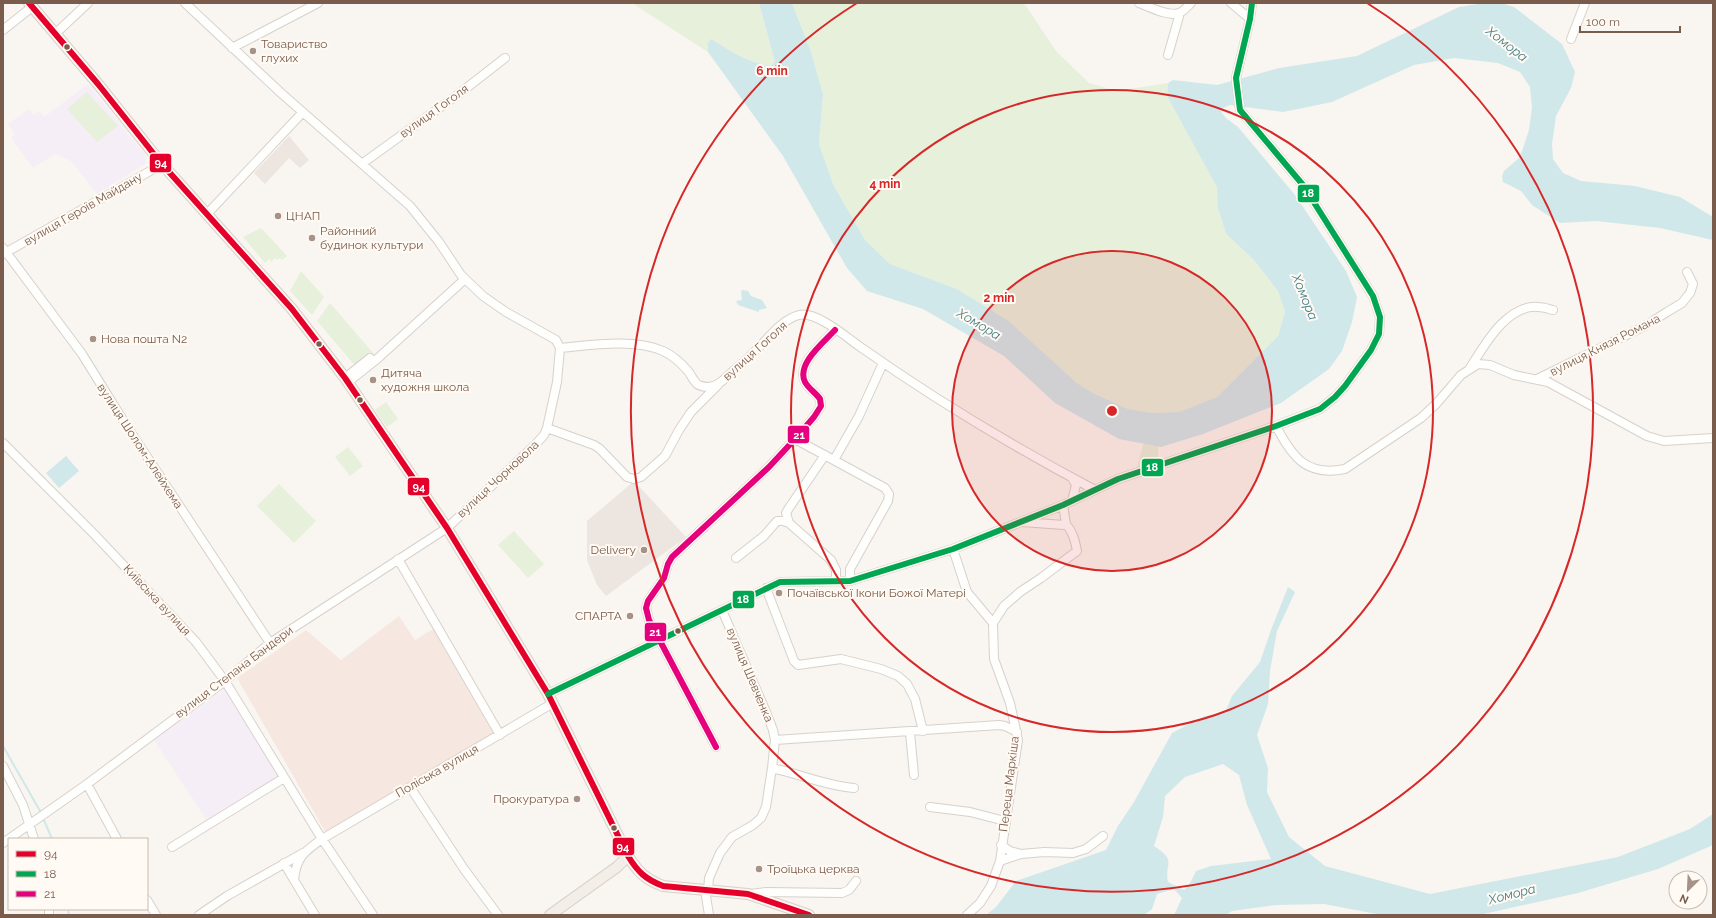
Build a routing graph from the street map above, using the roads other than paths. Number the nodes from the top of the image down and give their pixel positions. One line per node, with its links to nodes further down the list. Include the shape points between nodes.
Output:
1 (88, 3): 13 (street)
2 (184, 3): 15 (street)
3 (318, 3): 15 (street)
4 (1139, 3): 10 (street, via 1151,9)
5 (1191, 3): 10 (street)
6 (1231, 3): 11 (street)
7 (1252, 3): 11 (street)
8 (1585, 3): 14 (street)
9 (30, 5): 12 (street); 13 (main road)
10 (1180, 13): 16 (street)
11 (1250, 19): 37 (street, via 1236,78 1240,110 1303,185 1373,296 1380,316 1379,334 1371,350 1335,397 1320,409)
12 (3, 30)
13 (55, 34): 19 (main road)
14 (1571, 39)
15 (232, 48): 18 (street)
16 (1168, 55)
17 (505, 58): 20 (street, вулиця Гоголя)
18 (303, 112): 20 (street); 21 (street)
19 (162, 163): 21 (main road); 22 (street, вулиця Героїв Майдану)
20 (363, 164): 24 (street, via 410,206)
21 (207, 214): 33 (main road, via 292,309)
22 (4, 252): 65 (street, вулиця Шолом-Алейхема, via 82,354)
23 (1687, 272): 32 (street, вулиця Князя Романа, via 1693,284 1682,303)
24 (463, 277): 27 (street, via 483,296 506,312 556,340); 33 (street, via 377,359)
25 (1553, 310): 28 (street, via 1537,306 1510,316 1492,334)
26 (835, 330): 29 (street, вулиця Гоголя); 35 (street, вулиця Гоголя, via 816,318 806,315 794,317 785,322); 40 (street, via 814,353 804,369 806,384 820,399 821,406)
27 (560, 348): 34 (street, via 605,344 653,348 673,357); 38 (street, вулиця Чорновола, via 557,382)
28 (1481, 351): 30 (street, via 1480,357); 31 (street)
29 (883, 363): 43 (street, via 859,416); 44 (street, вулиця Гоголя, via 1041,462)
30 (1490, 365): 31 (street, via 1478,364); 32 (street, вулиця Князя Романа, via 1514,375)
31 (1470, 369): 37 (street, via 1453,383 1421,418 1345,469 1321,471 1300,461 1286,447)
32 (1547, 379): 39 (street, вулиця Князя Романа, via 1647,436 1664,441)
33 (346, 380): 53 (main road)
34 (697, 384): 35 (street, вулиця Гоголя, via 708,387); 36 (street)
35 (718, 384): 36 (street, вулиця Чорновола)
36 (702, 401): 38 (street, вулиця Чорновола, via 691,412 665,456 648,472 634,479 627,477 600,449)
37 (1276, 426): 45 (street)
38 (547, 428): 53 (street, вулиця Чорновола, via 535,445)
39 (1713, 438)
40 (795, 439): 42 (street); 64 (street, via 769,467 672,557 664,578 646,608)
41 (3, 443): 66 (street, Київська вулиця, via 94,534 192,638)
42 (825, 455): 43 (street); 48 (street)
43 (834, 460): 58 (street, via 885,488 889,494 888,501)
44 (1072, 478): 45 (street, вулиця Гоголя); 46 (street, via 1076,485)
45 (1095, 490): 46 (street)
46 (1072, 500): 47 (street)
47 (1063, 505): 50 (street); 52 (street)
48 (789, 508): 49 (street); 51 (street)
49 (777, 521): 51 (street); 55 (street, via 764,536)
50 (1020, 521): 52 (street, via 1064,526); 54 (street)
51 (789, 523): 57 (street, via 831,560)
52 (1066, 524): 63 (street, via 1071,530 1077,551 1020,592 1004,606)
53 (447, 528): 56 (street, вулиця Степана Бандери); 67 (main road)
54 (953, 549): 60 (street); 63 (street, via 967,592)
55 (736, 558)
56 (398, 559): 65 (street, вулиця Степана Бандери); 74 (street)
57 (836, 570): 58 (street); 59 (street)
58 (850, 570): 60 (street)
59 (836, 581): 60 (street); 61 (street, via 780,582)
60 (850, 581)
61 (766, 588): 62 (street); 71 (street, via 794,661 798,665 840,659 898,676 915,699)
62 (722, 610): 64 (street); 75 (street, вулиця Шевченка, via 766,712)
63 (993, 622): 69 (street, Переца Маркіша, via 994,659)
64 (660, 640): 67 (street); 76 (street)
65 (270, 643): 66 (street, вулиця Степана Бандери)
66 (225, 681): 80 (street, Київська вулиця); 81 (street, вулиця Степана Бандери)
67 (548, 694): 68 (main road)
68 (553, 704): 74 (street, Поліська вулиця); 96 (main road)
69 (1014, 718): 70 (street); 73 (street, Переца Маркіша)
70 (1002, 726): 71 (street); 73 (street)
71 (923, 731): 72 (street)
72 (910, 732): 75 (street); 79 (street)
73 (1017, 732): 85 (street, Переца Маркіша, via 1018,740)
74 (500, 735): 82 (street, Поліська вулиця)
75 (774, 740): 78 (street, вулиця Шевченка)
76 (716, 747)
77 (3, 766): 86 (street)
78 (772, 768): 83 (street, via 837,787); 101 (street, вулиця Шевченка, via 766,807 761,818 732,837 720,853 709,878)
79 (914, 775)
80 (284, 778): 91 (street, Київська вулиця); 93 (street)
81 (87, 784): 86 (street, вулиця Степана Бандери); 90 (street)
82 (410, 787): 91 (street, Поліська вулиця); 108 (street)
83 (854, 788)
84 (930, 807): 85 (street, via 970,812)
85 (1005, 821): 92 (street, Переца Маркіша)
86 (30, 823): 88 (street, вулиця Степана Бандери); 89 (street)
87 (1103, 836): 95 (street, via 1086,849 1073,853)
88 (10, 838)
89 (34, 838)
90 (116, 838)
91 (322, 839): 94 (street, Поліська вулиця); 107 (street, Київська вулиця)
92 (1001, 845): 95 (street); 97 (street, Переца Маркіша)
93 (172, 847)
94 (304, 852): 98 (street); 99 (street)
95 (1021, 854): 97 (street)
96 (628, 856): 101 (main road, via 639,872 655,883 672,888); 109 (main road, via 617,867)
97 (1000, 861): 112 (street, Переца Маркіша, via 991,886 980,903)
98 (284, 863): 99 (street); 105 (street)
99 (294, 880): 106 (street)
100 (856, 881): 102 (street, via 849,890 842,893)
101 (707, 890): 102 (main road); 110 (street)
102 (748, 894): 111 (main road)
103 (148, 902): 104 (street)
104 (156, 915)
105 (199, 915)
106 (315, 915)
107 (373, 915)
108 (498, 915)
109 (550, 915)
110 (709, 915)
111 (809, 915)
112 (967, 915)

